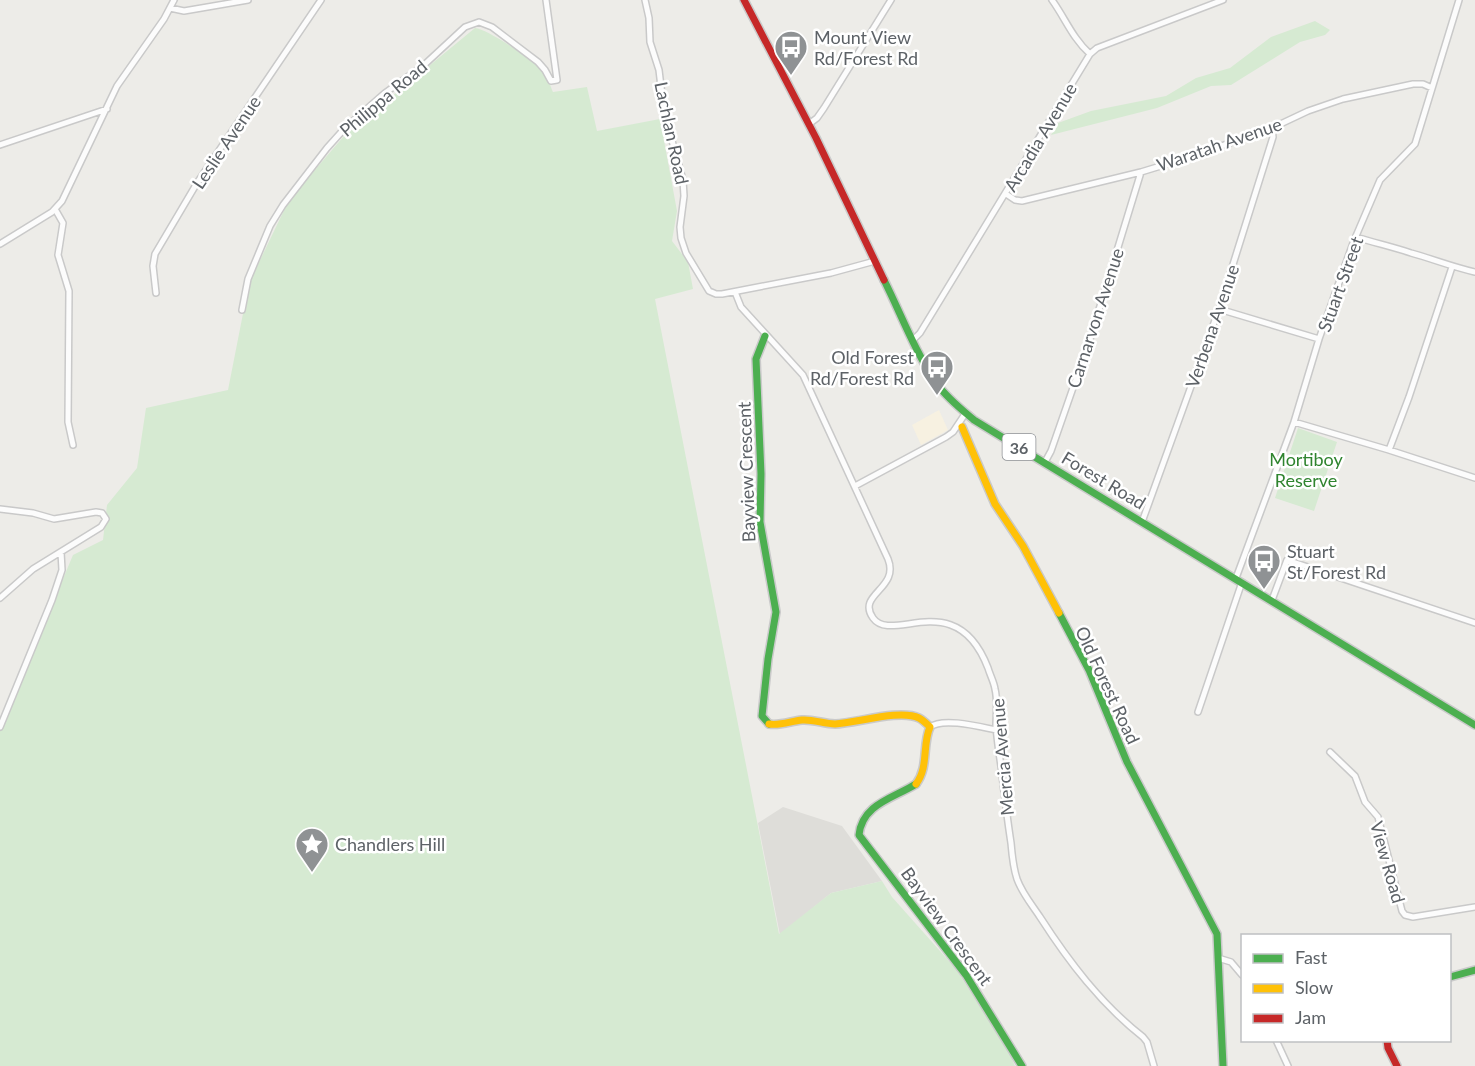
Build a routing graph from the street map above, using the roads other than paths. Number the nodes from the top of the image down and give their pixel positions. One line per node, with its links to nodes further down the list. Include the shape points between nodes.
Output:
1 (174, 0): 11 (street)
2 (248, 0): 11 (street, via 184,11)
3 (321, 0): 26 (street, Leslie Avenue, via 214,158 155,254)
4 (546, 0): 29 (street, Philippa Road, via 556,81 551,81 534,58 488,24 474,22 465,27 345,128 327,148 270,226 248,279)
5 (645, 0): 27 (street, Lachlan Road, via 661,96 683,180 681,238 686,254 708,289 720,295)
6 (744, 0): 15 (street, Forest Road / 36)
7 (891, 0): 15 (street, via 824,108)
8 (1052, 0): 12 (street)
9 (1223, 0): 12 (street)
10 (1459, 0): 13 (street, Stuart Street)
11 (170, 8): 14 (street)
12 (1090, 54): 19 (street, Arcadia Avenue)
13 (1432, 88): 16 (street, Waratah Avenue, via 1413,84 1343,99); 21 (street, Stuart Street, via 1415,144 1380,180)
14 (107, 109): 17 (street); 20 (street)
15 (809, 124): 23 (street, Forest Road / 36)
16 (1272, 128): 18 (street, Waratah Avenue); 28 (street, Verbena Avenue, via 1273,137)
17 (0, 145)
18 (1141, 172): 19 (street, Waratah Avenue, via 1022,201); 40 (street, Carnarvon Avenue, via 1090,339)
19 (1006, 194): 32 (street, Arcadia Avenue)
20 (55, 209): 22 (street); 38 (street, via 63,223 58,255 69,291 68,422)
21 (1356, 237): 24 (street); 31 (street, Stuart Street)
22 (0, 244)
23 (875, 261): 27 (street); 32 (street, Forest Road / 36)
24 (1452, 267): 25 (street); 39 (street)
25 (1475, 272)
26 (156, 292)
27 (735, 292): 30 (street, Mercia Avenue, via 741,307)
28 (1219, 309): 31 (street); 44 (street, Verbena Avenue)
29 (242, 310)
30 (765, 336): 42 (street, Mercia Avenue, via 803,375); 53 (street, Bayview Crescent, via 756,359 760,522 776,612 762,716 768,724 775,725 804,720 833,724 909,715)
31 (1319, 339): 35 (street, Stuart Street)
32 (913, 340): 33 (street, Forest Road / 36, via 938,386)
33 (965, 414): 34 (street, Forest Road / 36); 37 (street)
34 (974, 420): 36 (street); 40 (street, Forest Road / 36)
35 (1294, 422): 39 (street); 46 (street, Stuart Street)
36 (962, 427): 37 (street); 57 (street, Old Forest Road, via 983,483 1023,546 1089,670 1127,762 1217,934)
37 (953, 432): 42 (street)
38 (73, 445)
39 (1389, 450): 41 (street)
40 (1045, 462): 44 (street, Forest Road / 36)
41 (1475, 478)
42 (855, 486): 54 (street, Mercia Avenue, via 892,568 871,599 868,608 873,618 889,626 935,621 962,630 973,639 995,689)
43 (0, 509): 45 (street, via 54,519 93,512 103,514 103,526)
44 (1142, 522): 46 (street, Forest Road / 36)
45 (61, 552): 47 (street, via 28,572); 52 (street, via 62,570 52,600)
46 (1239, 580): 48 (street, Forest Road / 36); 50 (street, Stuart Street)
47 (0, 598)
48 (1272, 600): 49 (street, via 1287,560); 51 (street, Forest Road / 36)
49 (1475, 623)
50 (1198, 712)
51 (1475, 725)
52 (0, 727)
53 (930, 727): 54 (street, via 955,723); 63 (street, Bayview Crescent, via 918,782 873,809 862,819 859,835 966,975)
54 (996, 730): 64 (street, Mercia Avenue, via 1014,869 1022,891 1070,963 1147,1042)
55 (1330, 752): 56 (street, View Road, via 1354,776 1365,802 1378,817 1402,911 1413,916)
56 (1475, 907)
57 (1218, 958): 59 (street, via 1231,962); 65 (street, Old Forest Road)
58 (1475, 970): 60 (street)
59 (1241, 974)
60 (1451, 976)
61 (1276, 1042): 66 (street)
62 (1387, 1042): 67 (street)
63 (1022, 1066)
64 (1154, 1066)
65 (1223, 1066)
66 (1288, 1066)
67 (1397, 1066)

